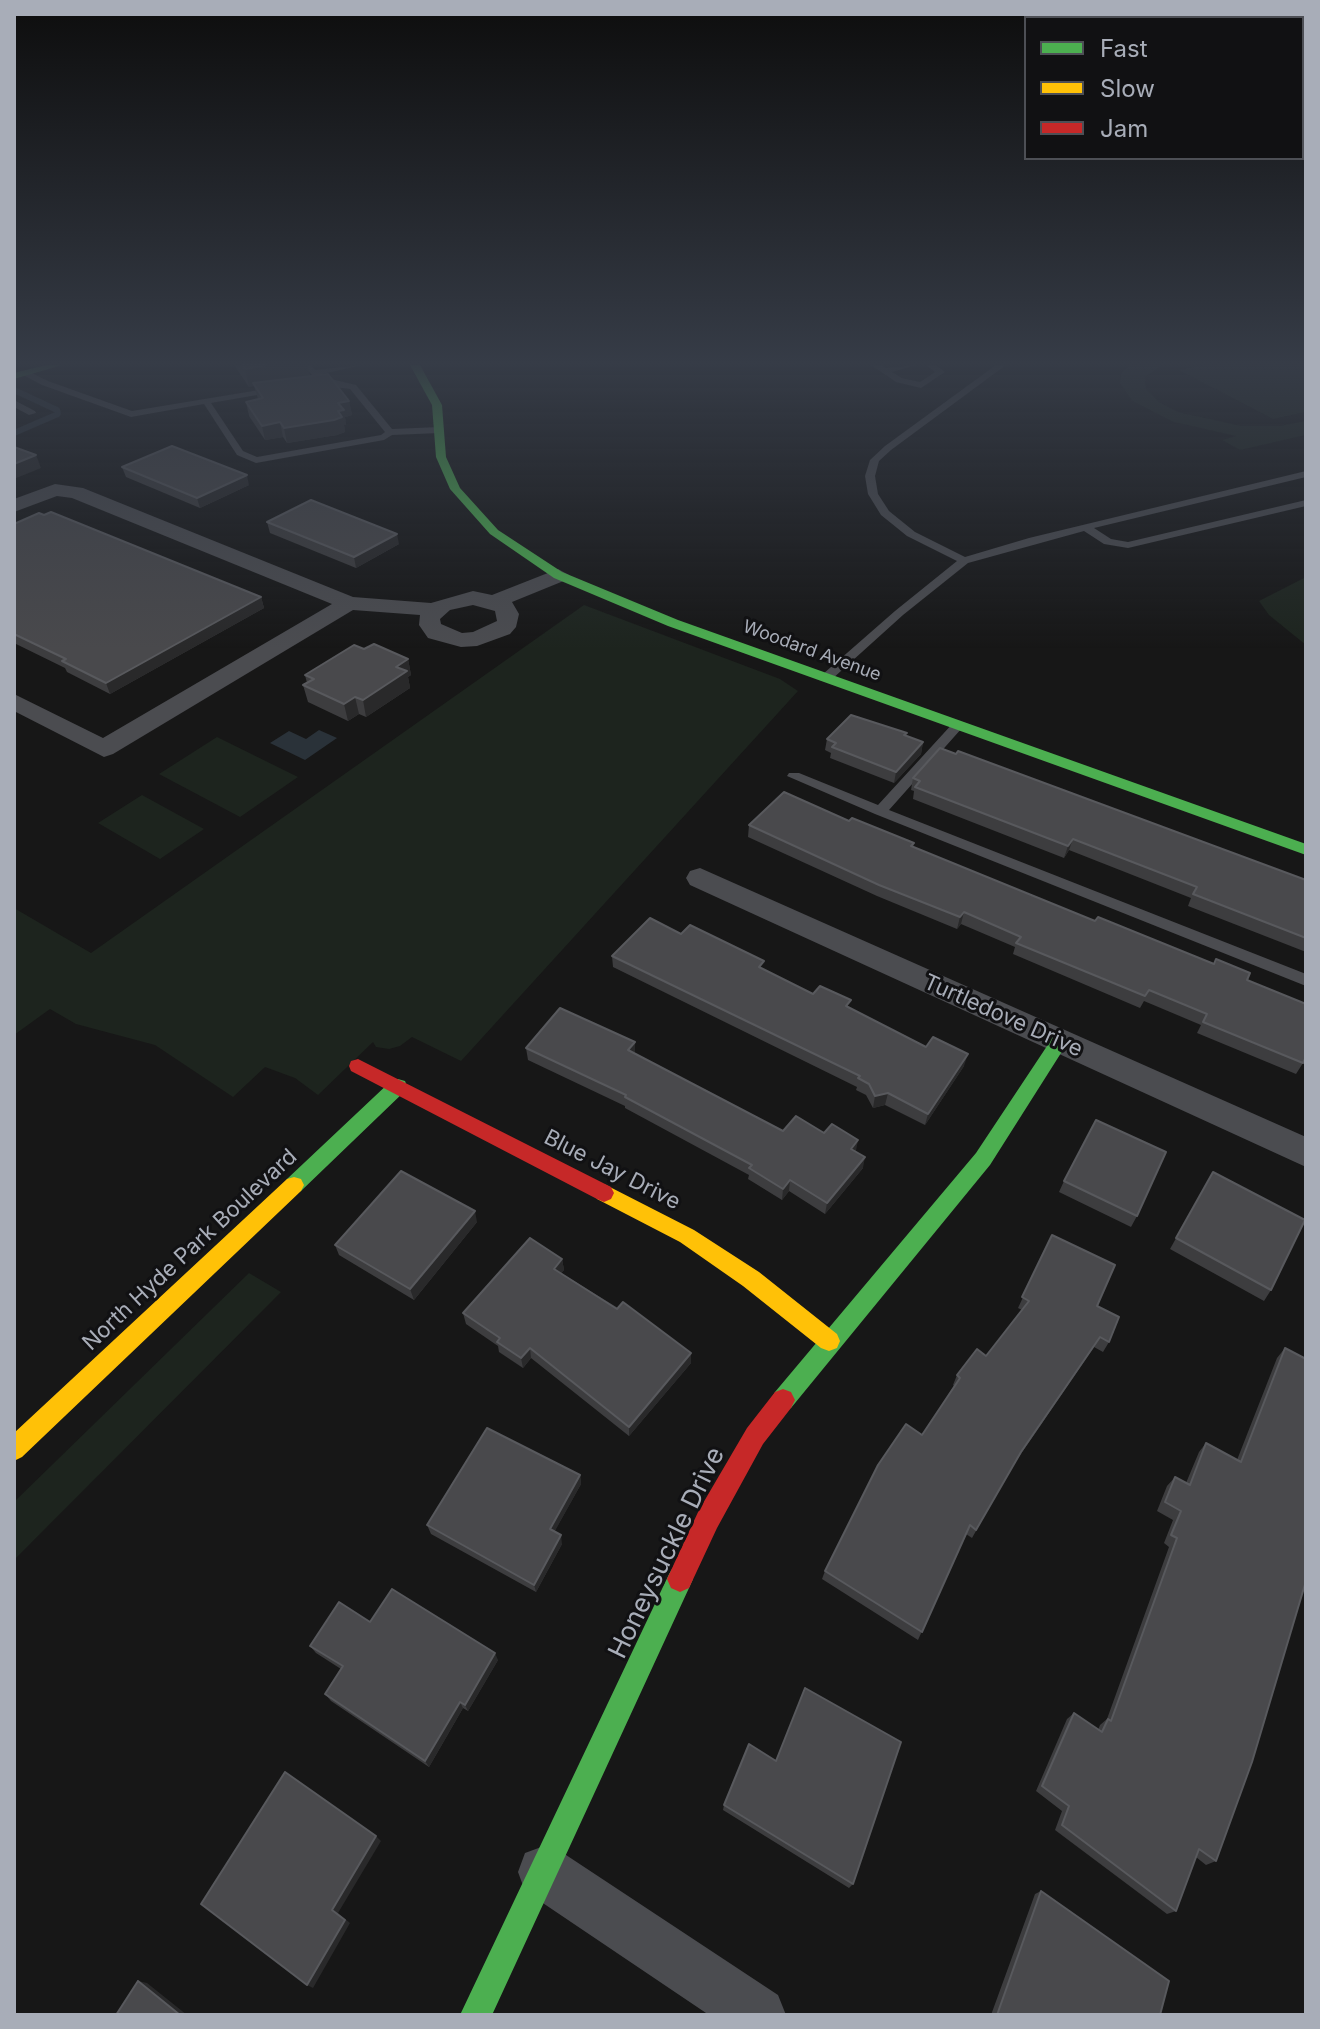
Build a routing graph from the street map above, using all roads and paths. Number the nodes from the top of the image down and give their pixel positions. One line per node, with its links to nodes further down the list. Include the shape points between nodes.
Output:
1 (444, 460): 12 (street, Woodard Avenue, via 472,510 494,532)
2 (875, 460): 11 (lane, via 870,476 873,494 885,513 911,534)
3 (1306, 474): 4 (lane)
4 (1256, 486): 5 (lane); 10 (lane)
5 (1268, 492)
6 (1280, 499): 9 (lane)
7 (1306, 503): 9 (lane)
8 (14, 506): 14 (street, via 55,490 76,492)
9 (1292, 506): 10 (lane, via 1128,545 1108,542)
10 (1085, 527): 11 (lane)
11 (964, 561): 16 (lane)
12 (558, 575): 13 (street); 16 (street, Woodard Avenue)
13 (494, 602): 15 (street, via 462,599); 15 (street, via 504,607 508,622 477,639 436,633 429,618)
14 (349, 603): 15 (street); 17 (street, via 104,749)
15 (435, 610)
16 (827, 677): 18 (street, Woodard Avenue)
17 (14, 701)
18 (958, 725): 20 (lane); 21 (street, Woodard Avenue)
19 (794, 776): 20 (lane)
20 (880, 811): 23 (lane)
21 (1306, 850)
22 (700, 878): 24 (street, Turtledove Drive)
23 (1306, 980)
24 (1059, 1042): 27 (street, Turtledove Drive); 28 (street, Honeysuckle Drive, via 983,1159)
25 (358, 1066): 26 (street, Blue Jay Drive)
26 (398, 1086): 28 (street, Blue Jay Drive, via 687,1236); 29 (street, North Hyde Park Boulevard)
27 (1306, 1153)
28 (829, 1341): 30 (street, Honeysuckle Drive, via 755,1436 708,1519)
29 (14, 1449)
30 (544, 1872): 31 (street, Honeysuckle Drive); 32 (street)
31 (476, 2015)
32 (758, 2015)

